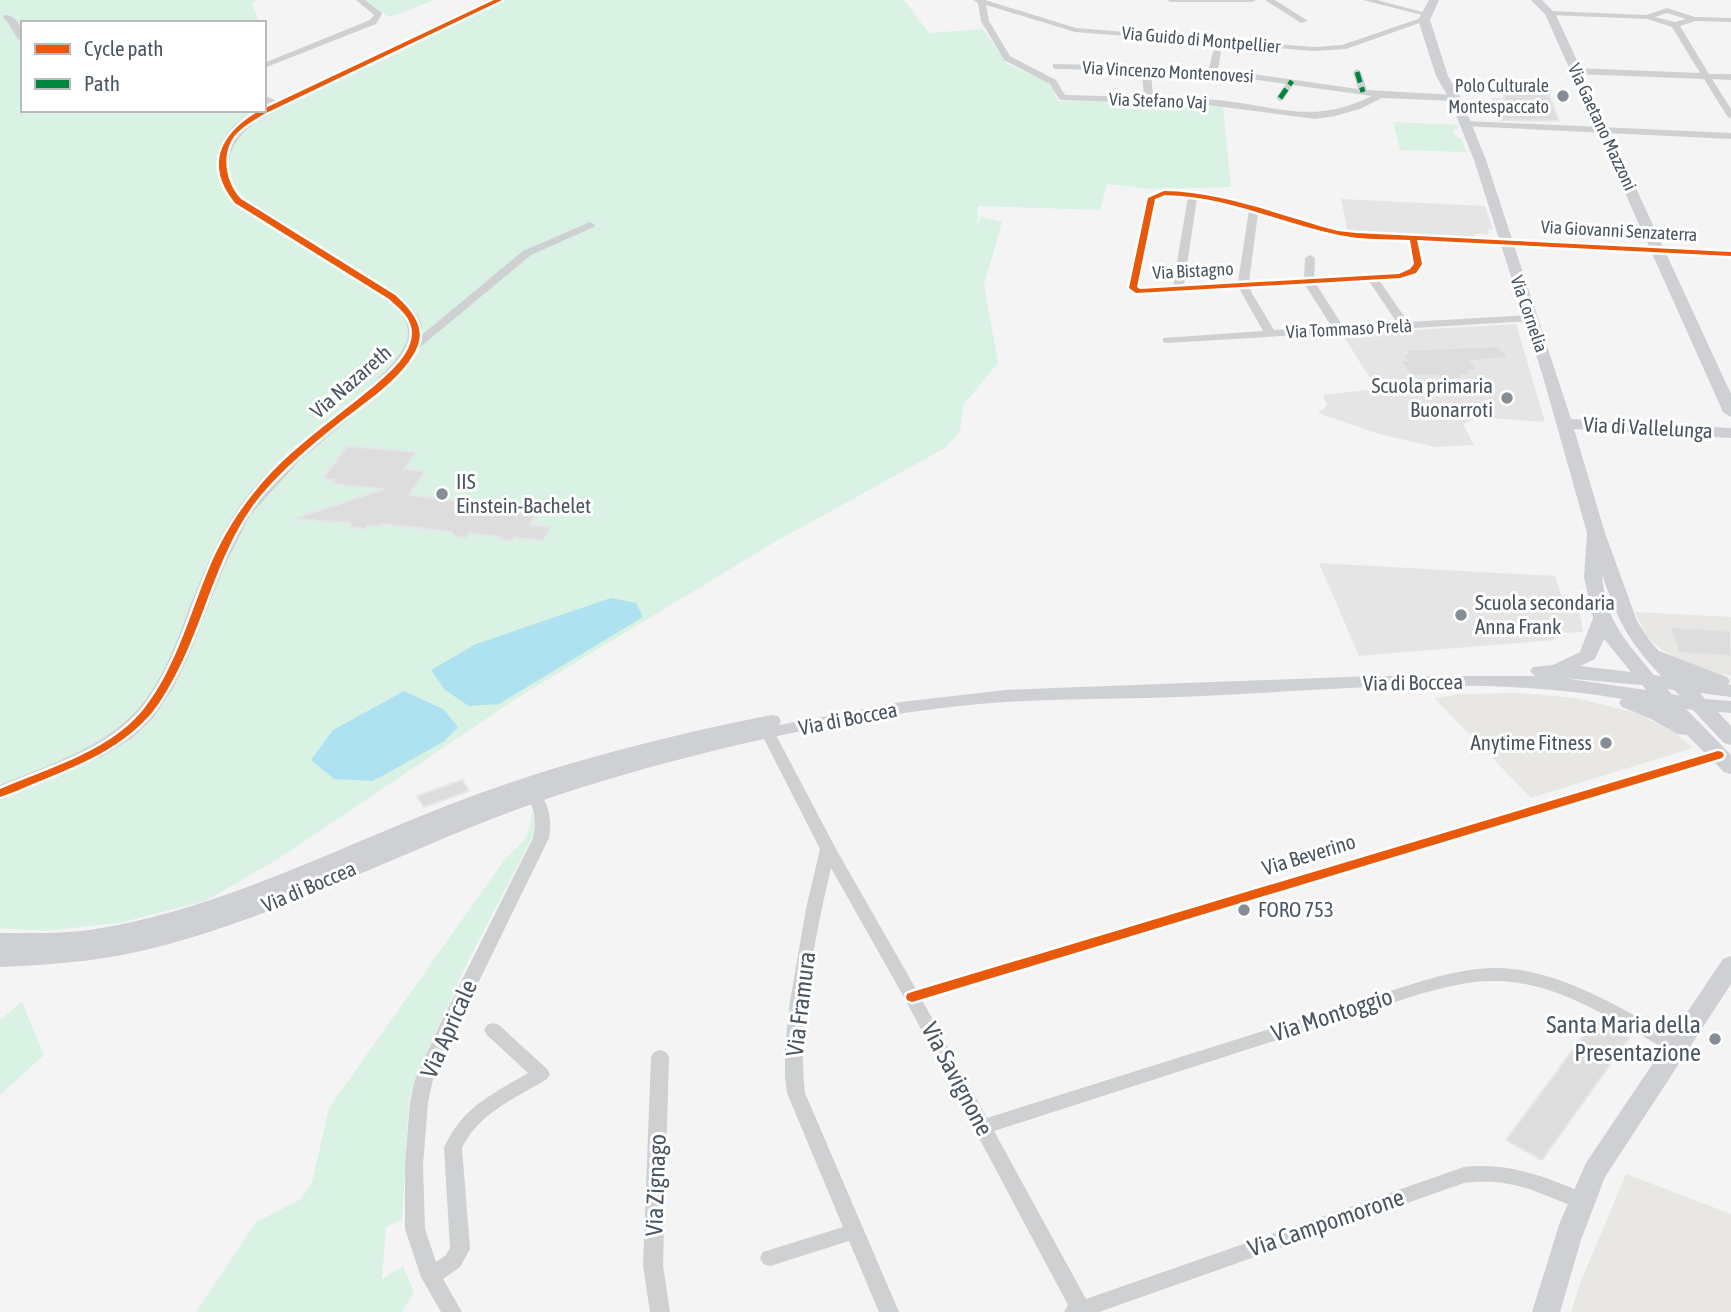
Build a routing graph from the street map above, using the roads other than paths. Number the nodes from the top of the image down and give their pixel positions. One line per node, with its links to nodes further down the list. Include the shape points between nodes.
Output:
1 (360, 0): 22 (street, via 378,14 375,21)
2 (499, 0): 36 (street, Via Nazareth)
3 (1171, 0): 4 (street)
4 (1252, 0)
5 (1269, 0): 18 (street)
6 (1367, 0): 14 (street)
7 (1435, 0): 14 (street)
8 (1536, 0): 12 (street, Via Gaetano Mazzoni)
9 (1661, 0): 11 (street)
10 (979, 1): 14 (street, Via Guido di Montpellier, via 1075,30 1314,49 1343,47); 35 (street, Via Stefano Vaj, via 1007,58 1054,82 1061,97)
11 (1667, 10): 15 (street); 16 (street)
12 (1550, 13): 15 (street); 26 (street, Via Gaetano Mazzoni)
13 (7, 17): 20 (street)
14 (1425, 17): 34 (street, Via Cornelia, via 1442,76)
15 (1647, 17): 19 (street)
16 (1694, 19): 17 (street); 19 (street)
17 (1731, 20)
18 (1304, 21)
19 (1675, 25): 28 (street)
20 (21, 37)
21 (1217, 52): 25 (street)
22 (266, 65)
23 (1056, 66): 24 (street, Via Vincenzo Montenovesi)
24 (1146, 69): 25 (street, Via Vincenzo Montenovesi); 35 (street)
25 (1213, 71): 30 (street, Via Vincenzo Montenovesi)
26 (1576, 71): 28 (street); 40 (street, Via Gaetano Mazzoni)
27 (1357, 72): 31 (street)
28 (1707, 76): 29 (street); 38 (street)
29 (1731, 77)
30 (1292, 81): 31 (street, Via Vincenzo Montenovesi); 33 (street)
31 (1363, 92): 32 (street, Via Vincenzo Montenovesi)
32 (1381, 95): 34 (street, Via Vincenzo Montenovesi); 35 (street, Via Stefano Vaj, via 1351,111 1315,116 1230,103)
33 (1280, 97)
34 (1455, 97): 39 (street, Via Cornelia)
35 (1149, 100)
36 (271, 101)
37 (258, 112): 59 (street, Via Nazareth, via 229,137 223,160 228,189 248,209 398,302 416,329)
38 (1731, 116)
39 (1467, 124): 40 (street); 46 (street, Via Cornelia)
40 (1604, 130): 41 (street); 47 (street, Via Gaetano Mazzoni)
41 (1731, 136)
42 (1193, 194): 43 (street, Via Bistagno); 53 (street); 53 (street, Via Bistagno, via 1164,191 1153,196 1133,287 1138,291)
43 (1254, 209): 45 (street, Via Bistagno, via 1339,233); 52 (street)
44 (590, 225): 59 (street, via 527,253)
45 (1413, 238): 46 (street, Via Bistagno); 50 (street, Via Bistagno, via 1418,261 1415,270)
46 (1506, 243): 47 (street, Via Giovanni Senzaterra); 54 (street, Via Cornelia)
47 (1658, 250): 48 (street, Via Giovanni Senzaterra); 60 (street, Via Gaetano Mazzoni)
48 (1731, 254)
49 (1310, 258): 51 (street)
50 (1372, 278): 51 (street, Via Bistagno); 55 (street)
51 (1309, 282): 52 (street, Via Bistagno); 56 (street)
52 (1242, 286): 53 (street, Via Bistagno); 57 (street)
53 (1178, 289)
54 (1530, 318): 55 (street, Via Tommaso Prelà); 61 (street, Via Cornelia)
55 (1405, 326): 56 (street, Via Tommaso Prelà)
56 (1340, 330): 57 (street, Via Tommaso Prelà)
57 (1270, 333): 58 (street, Via Tommaso Prelà)
58 (1167, 340)
59 (415, 346): 77 (street, Via Nazareth, via 394,373 293,457 249,505 219,555 175,662 147,712 103,747)
60 (1731, 412)
61 (1565, 424): 62 (street, Via di Vallelunga); 63 (street, Via Cornelia)
62 (1731, 433)
63 (1595, 533): 64 (street, Via Cornelia, via 1592,572); 65 (street, Via Cornelia, via 1628,621)
64 (1602, 619): 66 (street, via 1588,655); 67 (street, Via Cornelia)
65 (1646, 648): 68 (street, Via Cornelia); 69 (street, via 1680,667)
66 (1553, 677): 67 (street, Via di Boccea); 71 (street, Via di Boccea); 74 (street, Via di Boccea, via 997,696); 75 (street, via 1658,714); 76 (street, Via di Boccea, via 1354,672 984,685 708,733 634,752)
67 (1647, 680): 68 (street, Via di Boccea); 71 (street, Via Cornelia)
68 (1680, 685): 70 (street, Via di Boccea); 72 (street, Via Cornelia)
69 (1731, 685)
70 (1731, 691)
71 (1666, 700): 72 (street, Via di Boccea); 75 (street, Via Cornelia)
72 (1699, 704): 73 (street, Via di Boccea); 75 (street, Via Cornelia)
73 (1731, 707)
74 (769, 735): 76 (street, Via di Boccea); 78 (street)
75 (1727, 753): 82 (street, Via Beverino)
76 (531, 790): 79 (street, Via di Boccea, via 417,826 213,908 101,936); 80 (street, Via di Boccea, via 210,926 97,952); 90 (street, Via Apricale, via 542,805 545,822 541,838 451,1020 419,1102 415,1229)
77 (0, 793)
78 (828, 849): 82 (street, Via Savignone); 88 (street, Via Framura, via 793,1035 792,1069 796,1093)
79 (0, 941)
80 (0, 958)
81 (1731, 965): 84 (street)
82 (912, 997): 86 (street, Via Savignone)
83 (493, 1030): 90 (street, Via Apricale, via 541,1074 469,1119 458,1132 453,1148 460,1249 453,1261)
84 (1677, 1047): 86 (street, Via Montoggio, via 1556,986 1506,975 1469,976); 87 (street, via 1603,1159)
85 (660, 1057): 93 (street, Via Zignago, via 653,1265)
86 (983, 1126): 91 (street, Via Savignone)
87 (1581, 1201): 91 (street, Via Campomorone, via 1519,1175 1464,1175); 95 (street)
88 (856, 1230): 89 (street); 94 (street, Via Framura)
89 (770, 1258)
90 (431, 1277): 92 (street, Via Apricale)
91 (1078, 1311)
92 (452, 1312)
93 (660, 1312)
94 (889, 1312)
95 (1546, 1312)

